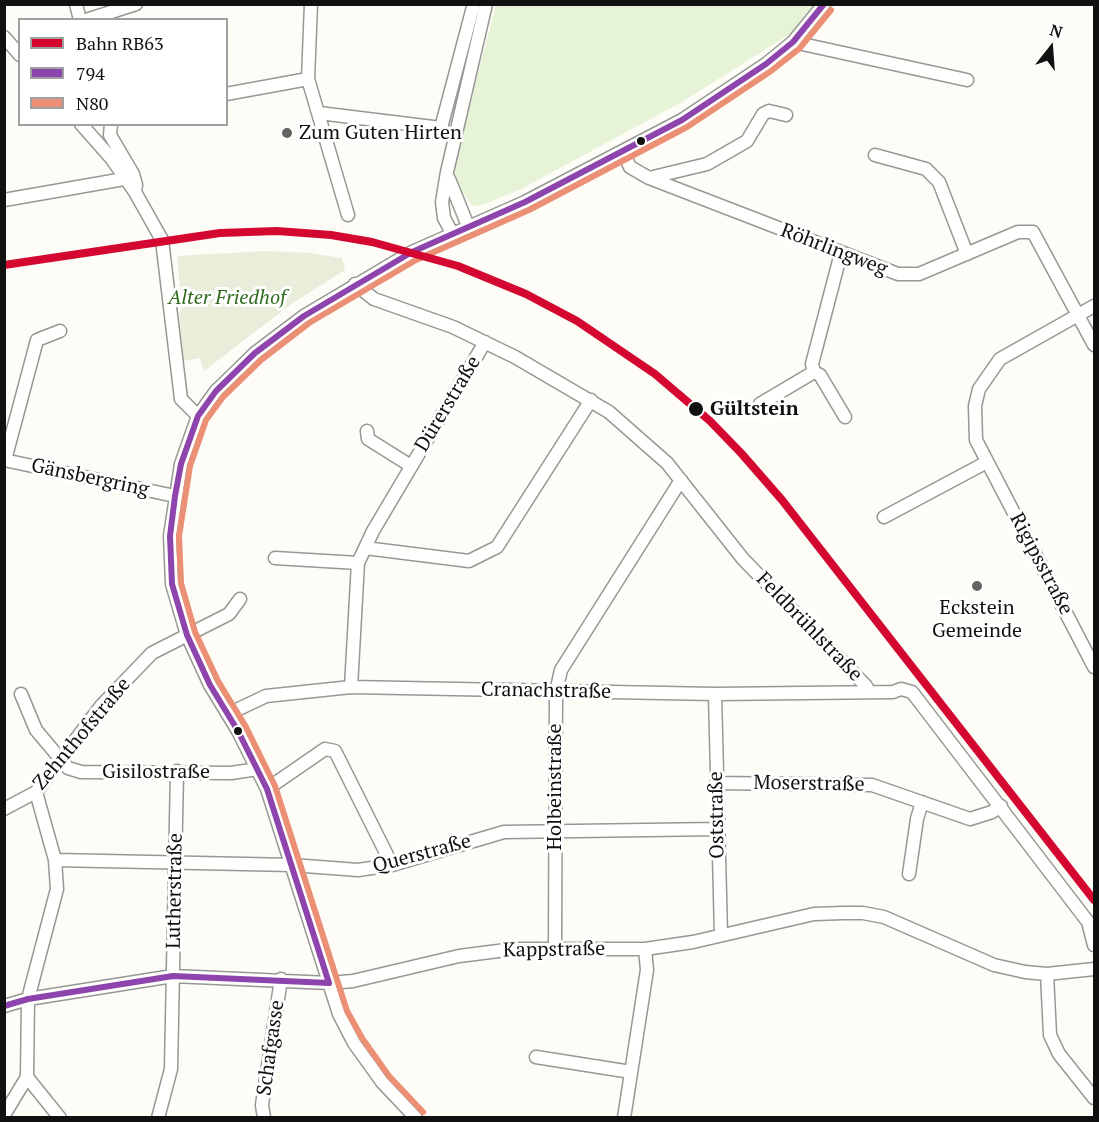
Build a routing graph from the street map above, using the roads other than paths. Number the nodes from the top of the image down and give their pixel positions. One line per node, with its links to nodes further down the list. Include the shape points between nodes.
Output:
1 (136, 4): 6 (street)
2 (310, 4): 10 (street)
3 (459, 4): 5 (street)
4 (824, 4): 8 (street)
5 (481, 7): 13 (street, via 441,129); 19 (street)
6 (92, 18)
7 (4, 37): 9 (street)
8 (793, 42): 11 (street); 17 (street, via 682,120)
9 (18, 53)
10 (308, 79): 12 (street); 13 (street)
11 (967, 80)
12 (228, 94)
13 (319, 113): 24 (street)
14 (786, 116): 20 (street, via 769,111 747,141 707,164)
15 (83, 126): 21 (street)
16 (111, 126): 22 (street, via 110,135 133,174)
17 (624, 152): 20 (street, Röhrlingweg, via 630,167); 25 (street)
18 (874, 155): 28 (street, via 926,170 939,182)
19 (447, 172): 25 (street); 26 (street, via 442,202 444,218)
20 (649, 178): 27 (street, Röhrlingweg)
21 (124, 179): 22 (street); 23 (street)
22 (135, 192): 38 (street, via 162,240 181,399)
23 (4, 200)
24 (348, 215)
25 (468, 226): 26 (street)
26 (452, 233): 29 (street)
27 (840, 253): 28 (street, Röhrlingweg, via 898,274 920,274); 35 (street, via 812,364)
28 (967, 254): 31 (street, Röhrlingweg, via 1018,232 1033,232)
29 (355, 284): 33 (street, Feldbrühlstraße, via 374,299); 38 (street, via 255,353 216,391)
30 (1095, 306): 31 (street, Rigipsstraße)
31 (1077, 314): 34 (street); 42 (street, Rigipsstraße, via 1000,359 979,389 976,440)
32 (60, 331): 41 (street, via 37,340)
33 (485, 342): 36 (street, Feldbrühlstraße); 43 (street, Dürerstraße)
34 (1095, 345)
35 (814, 372): 37 (street); 39 (street, via 820,375)
36 (591, 400): 44 (street, Feldbrühlstraße, via 653,449); 47 (street, via 497,547 469,561)
37 (760, 404)
38 (198, 416): 45 (street)
39 (845, 417)
40 (367, 431): 43 (street, Dürerstraße, via 368,439)
41 (5, 460): 45 (street, Gänsbergring)
42 (987, 462): 46 (street); 52 (street, Rigipsstraße)
43 (411, 466): 47 (street, Dürerstraße)
44 (681, 480): 54 (street, Holbeinstraße, via 561,670); 55 (street, Feldbrühlstraße, via 743,559)
45 (175, 495): 51 (street, via 170,536 172,585)
46 (884, 517)
47 (365, 548): 49 (street, Dürerstraße)
48 (275, 558): 49 (street)
49 (358, 563): 53 (street, Dürerstraße)
50 (240, 599): 51 (street, Zehnthofstraße, via 229,614)
51 (187, 635): 58 (street); 59 (street, Zehnthofstraße, via 152,653 101,706)
52 (1095, 666)
53 (351, 687): 54 (street, Cranachstraße); 58 (street, Cranachstraße, via 266,696)
54 (556, 692): 57 (street, Cranachstraße); 68 (street, Holbeinstraße)
55 (869, 692): 57 (street, Cranachstraße); 66 (street, Feldbrühlstraße, via 901,689 914,693)
56 (21, 694): 59 (street, Gisilostraße, via 36,730)
57 (715, 694): 62 (street, Oststraße)
58 (228, 714): 60 (street)
59 (60, 757): 61 (street, Gisilostraße, via 68,768 81,772); 64 (street, Zehnthofstraße)
60 (258, 769): 61 (street, Gisilostraße, via 231,773); 63 (street)
61 (177, 771): 71 (street, Lutherstraße)
62 (716, 783): 65 (street, Moserstraße, via 872,785); 69 (street, Oststraße)
63 (267, 789): 72 (street); 73 (street, via 325,749 335,751)
64 (36, 792): 67 (street, Zehnthofstraße); 70 (street)
65 (922, 802): 66 (street, Moserstraße, via 970,819); 74 (street)
66 (1001, 806): 76 (street, Feldbrühlstraße, via 1088,922)
67 (4, 809)
68 (554, 829): 69 (street, Querstraße); 73 (street, Querstraße, via 504,832); 77 (street, Holbeinstraße)
69 (717, 829): 75 (street, Oststraße)
70 (55, 860): 71 (street, Querstraße); 84 (street, via 57,889)
71 (177, 862): 72 (street, Querstraße); 81 (street, Lutherstraße)
72 (292, 865): 73 (street, Querstraße, via 358,870); 83 (street)
73 (392, 865)
74 (909, 874)
75 (721, 935): 78 (street, Kappstraße); 80 (street, Kappstraße, via 814,914 863,913 908,926 994,965)
76 (1095, 945)
77 (555, 949): 78 (street, Kappstraße); 83 (street, Kappstraße, via 459,956 353,981)
78 (645, 949): 87 (street, via 647,970)
79 (1095, 969): 80 (street, Kappstraße)
80 (1047, 974): 89 (street, via 1050,1035 1059,1054)
81 (173, 976): 82 (street, Kappstraße); 84 (street, Kappstraße); 92 (street, Lutherstraße, via 171,1069)
82 (281, 979): 83 (street, Kappstraße); 93 (street, Schafgasse, via 262,1105)
83 (329, 982): 94 (street, via 354,1043 382,1082)
84 (28, 999): 85 (street, Kappstraße); 88 (street)
85 (4, 1006)
86 (536, 1057): 87 (street)
87 (630, 1072): 95 (street)
88 (27, 1077): 90 (street); 91 (street)
89 (1095, 1098)
90 (4, 1115)
91 (60, 1118)
92 (158, 1118)
93 (264, 1118)
94 (416, 1118)
95 (624, 1118)

